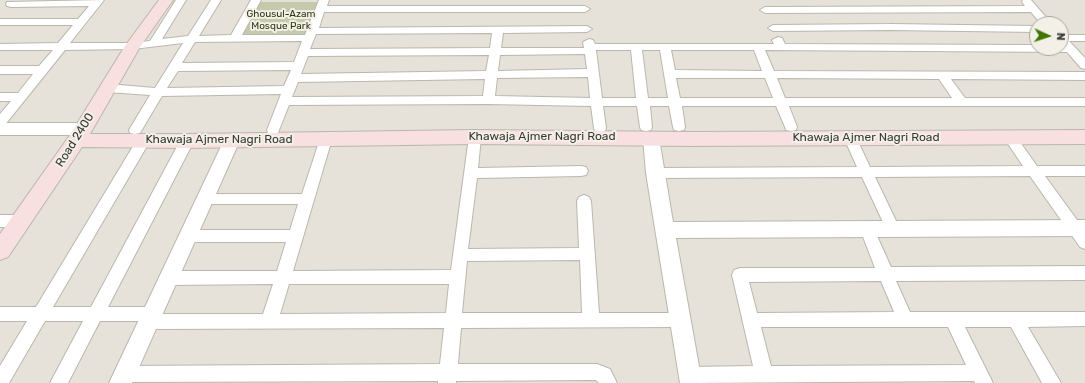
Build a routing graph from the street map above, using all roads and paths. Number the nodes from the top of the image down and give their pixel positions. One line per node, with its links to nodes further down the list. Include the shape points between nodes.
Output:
1 (166, 0): 30 (main road, Road 2400)
2 (181, 0): 29 (street)
3 (216, 0): 27 (street)
4 (256, 0): 28 (street)
5 (1025, 0): 13 (street)
6 (98, 1): 7 (street); 17 (street)
7 (13, 2): 14 (street)
8 (322, 4): 9 (street); 24 (street)
9 (481, 4): 10 (street); 23 (street)
10 (584, 4): 21 (street)
11 (763, 5): 12 (street); 19 (street)
12 (876, 5): 13 (street); 18 (street)
13 (1033, 9): 15 (street)
14 (0, 15)
15 (1040, 16)
16 (0, 22): 17 (street)
17 (81, 22): 32 (street)
18 (890, 27): 19 (street); 22 (street); 37 (street)
19 (773, 28): 36 (street)
20 (498, 29): 21 (street); 23 (street); 40 (street)
21 (587, 29): 38 (street)
22 (1029, 29)
23 (479, 30): 24 (street)
24 (310, 34): 28 (street); 41 (street)
25 (1069, 38): 26 (street)
26 (1085, 38)
27 (192, 39): 28 (street); 29 (street); 44 (street)
28 (235, 39)
29 (153, 44): 30 (street)
30 (133, 46): 32 (street); 55 (main road, Road 2400)
31 (0, 47): 32 (street)
32 (60, 47): 46 (street)
33 (636, 47): 34 (street); 38 (street); 60 (street)
34 (665, 47): 35 (street); 48 (street)
35 (758, 47): 36 (street); 50 (street)
36 (781, 47): 37 (street)
37 (903, 48): 39 (street)
38 (589, 49): 40 (street); 47 (street)
39 (1071, 49): 42 (street)
40 (495, 51): 41 (street); 49 (street)
41 (303, 53): 43 (street)
42 (1084, 64)
43 (298, 66): 44 (street); 53 (street)
44 (175, 67): 54 (street)
45 (0, 70): 46 (street)
46 (42, 70): 58 (street)
47 (592, 73): 49 (street); 62 (street)
48 (670, 74): 50 (street); 63 (street)
49 (492, 75): 53 (street); 59 (street)
50 (769, 75): 51 (street); 64 (street)
51 (942, 75): 52 (street); 61 (street)
52 (1085, 76)
53 (293, 78): 56 (street)
54 (160, 92): 55 (street); 56 (street); 77 (street)
55 (102, 95): 76 (main road, Road 2400)
56 (286, 96): 59 (street); 72 (street)
57 (0, 97): 58 (street)
58 (20, 97): 66 (street)
59 (488, 100): 62 (street)
60 (643, 101): 62 (street); 63 (street); 74 (street)
61 (961, 101): 64 (street); 65 (street)
62 (596, 102): 70 (street)
63 (675, 102): 64 (street); 67 (street)
64 (780, 102): 68 (street)
65 (1085, 102)
66 (0, 123)
67 (680, 127): 74 (main road, Khawaja Ajmer Nagri Road); 75 (main road, Khawaja Ajmer Nagri Road)
68 (791, 127): 69 (main road, Khawaja Ajmer Nagri Road); 75 (main road, Khawaja Ajmer Nagri Road)
69 (1085, 127)
70 (600, 128): 73 (main road, Khawaja Ajmer Nagri Road); 74 (main road, Khawaja Ajmer Nagri Road)
71 (0, 129): 76 (street, Khawaja Ajmer Nagri Road)
72 (273, 130): 73 (main road, Khawaja Ajmer Nagri Road, via 474,126); 77 (main road, Khawaja Ajmer Nagri Road)
73 (566, 132): 74 (main road, Khawaja Ajmer Nagri Road); 78 (main road, Khawaja Ajmer Nagri Road)
74 (649, 132): 75 (main road, Khawaja Ajmer Nagri Road); 91 (street)
75 (753, 133): 80 (main road, Khawaja Ajmer Nagri Road)
76 (75, 135): 77 (main road, Khawaja Ajmer Nagri Road); 82 (street, Khawaja Ajmer Nagri Road); 95 (main road, Road 2400)
77 (139, 136): 85 (main road, Khawaja Ajmer Nagri Road); 112 (street)
78 (474, 136): 84 (main road, Khawaja Ajmer Nagri Road); 90 (street)
79 (1085, 137): 81 (main road, Khawaja Ajmer Nagri Road)
80 (850, 138): 81 (main road, Khawaja Ajmer Nagri Road); 89 (street)
81 (1010, 138): 87 (street)
82 (0, 140)
83 (232, 140): 84 (main road, Khawaja Ajmer Nagri Road); 85 (main road, Khawaja Ajmer Nagri Road); 93 (street)
84 (326, 140): 92 (street)
85 (187, 141): 113 (street)
86 (581, 171): 90 (street)
87 (1034, 171): 88 (street); 89 (street); 96 (street)
88 (1085, 171)
89 (866, 172): 91 (street); 98 (street)
90 (470, 173): 105 (street)
91 (656, 173): 99 (street)
92 (308, 199): 93 (street); 101 (street)
93 (205, 200): 100 (street)
94 (584, 201): 104 (street)
95 (7, 223): 103 (main road, Road 2400)
96 (1080, 228): 98 (street); 102 (street)
97 (867, 229): 98 (street); 99 (street); 107 (street)
98 (893, 229)
99 (665, 230): 119 (street)
100 (188, 236): 101 (street); 109 (street)
101 (296, 236): 110 (street)
102 (1085, 243)
103 (0, 251)
104 (587, 254): 105 (street); 118 (street)
105 (460, 255): 108 (street)
106 (1085, 273): 107 (street)
107 (885, 274): 120 (street, via 740,275); 121 (street)
108 (458, 277): 110 (street); 122 (street)
109 (168, 278): 110 (street); 114 (street)
110 (283, 278): 123 (street)
111 (0, 314): 112 (street)
112 (40, 314): 113 (street); 129 (street)
113 (96, 314): 114 (street); 130 (street)
114 (150, 318): 123 (street); 126 (street)
115 (953, 319): 116 (street); 121 (street); 125 (street)
116 (1016, 319): 117 (street); 132 (street)
117 (1085, 319)
118 (591, 320): 119 (street); 122 (street)
119 (680, 320): 127 (street)
120 (750, 320): 121 (street); 128 (street)
121 (905, 320)
122 (453, 321): 123 (street); 124 (street)
123 (269, 322)
124 (447, 378): 126 (street); 131 (street, via 597,372 604,375)
125 (982, 378): 128 (street)
126 (122, 379)
127 (690, 379): 128 (street)
128 (765, 379)
129 (0, 382)
130 (59, 383)
131 (608, 383)
132 (1052, 383)

